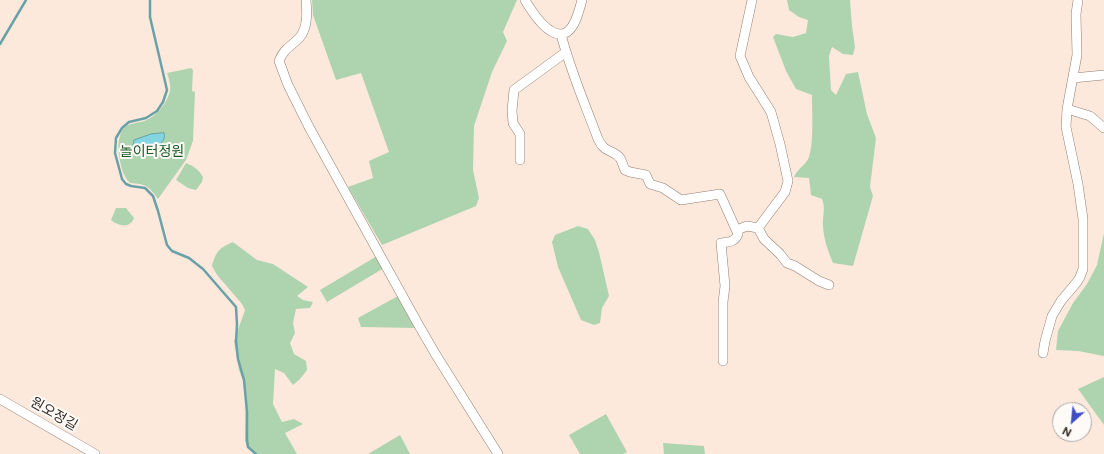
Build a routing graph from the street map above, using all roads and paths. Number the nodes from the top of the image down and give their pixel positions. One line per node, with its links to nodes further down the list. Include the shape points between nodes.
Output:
1 (306, 0): 20 (street, via 306,22 303,31 283,52 279,61 288,85 432,347)
2 (525, 0): 6 (street, via 548,30)
3 (582, 0): 6 (street, via 571,28)
4 (752, 0): 13 (street, via 740,56 749,77 771,112 788,181 785,192)
5 (1078, 0): 9 (street, via 1077,55)
6 (561, 34): 7 (street)
7 (566, 52): 12 (street, via 514,90 513,123 520,134); 14 (street, via 598,139 606,150 620,158 625,170 646,175 650,184 663,188 681,200 720,194)
8 (1104, 75): 9 (street)
9 (1073, 78): 10 (street)
10 (1067, 109): 11 (street, via 1090,116); 16 (street, via 1066,127 1083,219 1083,269 1077,282 1052,316)
11 (1104, 128)
12 (520, 160)
13 (758, 228): 14 (street, via 747,226); 15 (street, via 764,239 787,263)
14 (737, 230): 17 (street, via 737,237 733,241 721,243 725,286)
15 (829, 284)
16 (1043, 353)
17 (723, 361)
18 (0, 399): 19 (street, 원오정길)
19 (94, 454)
20 (498, 454)

